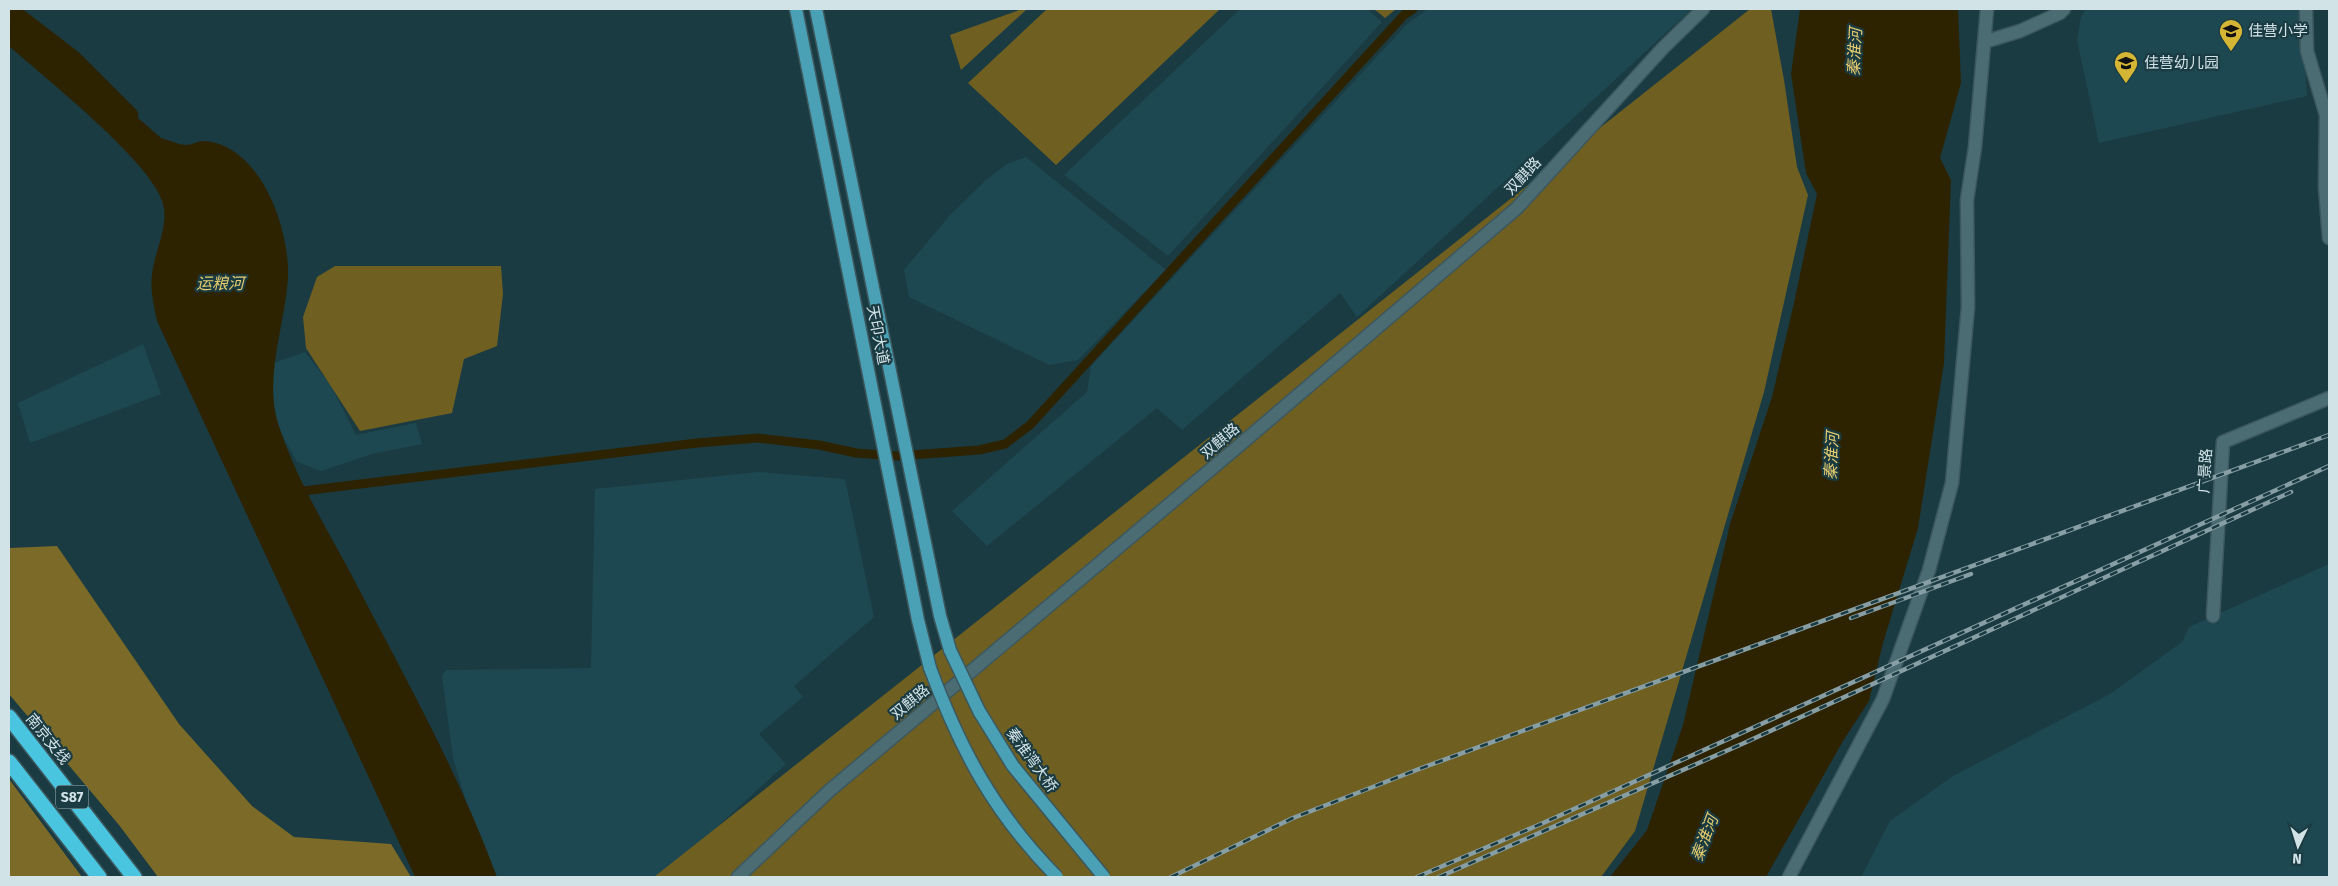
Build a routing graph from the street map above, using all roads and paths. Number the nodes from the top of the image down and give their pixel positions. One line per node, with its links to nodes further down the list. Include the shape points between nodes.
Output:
1 (796, 9): 17 (main road, 天印大道, bridge, via 930,668 954,730 979,778 1014,829)
2 (816, 9): 11 (main road, 天印大道, via 940,616)
3 (1703, 9): 16 (street, 双麒路, via 1663,48 1517,208 829,791)
4 (1987, 9): 7 (street)
5 (2064, 9): 7 (street, via 2020,31)
6 (2306, 9): 8 (street, via 2307,51 2326,115)
7 (1984, 42): 19 (street, via 1967,200 1968,307 1952,483 1929,570 1883,699)
8 (2329, 238)
9 (2329, 398): 10 (street, 广景路, via 2223,442)
10 (2212, 616)
11 (950, 650): 18 (main road, 秦淮湾大桥, bridge, via 979,711 1013,766)
12 (9, 718): 15 (highway, 南京支线 / S87)
13 (9, 762): 14 (highway, S87)
14 (99, 877)
15 (134, 877)
16 (738, 877)
17 (1057, 877)
18 (1104, 877)
19 (1789, 877)

